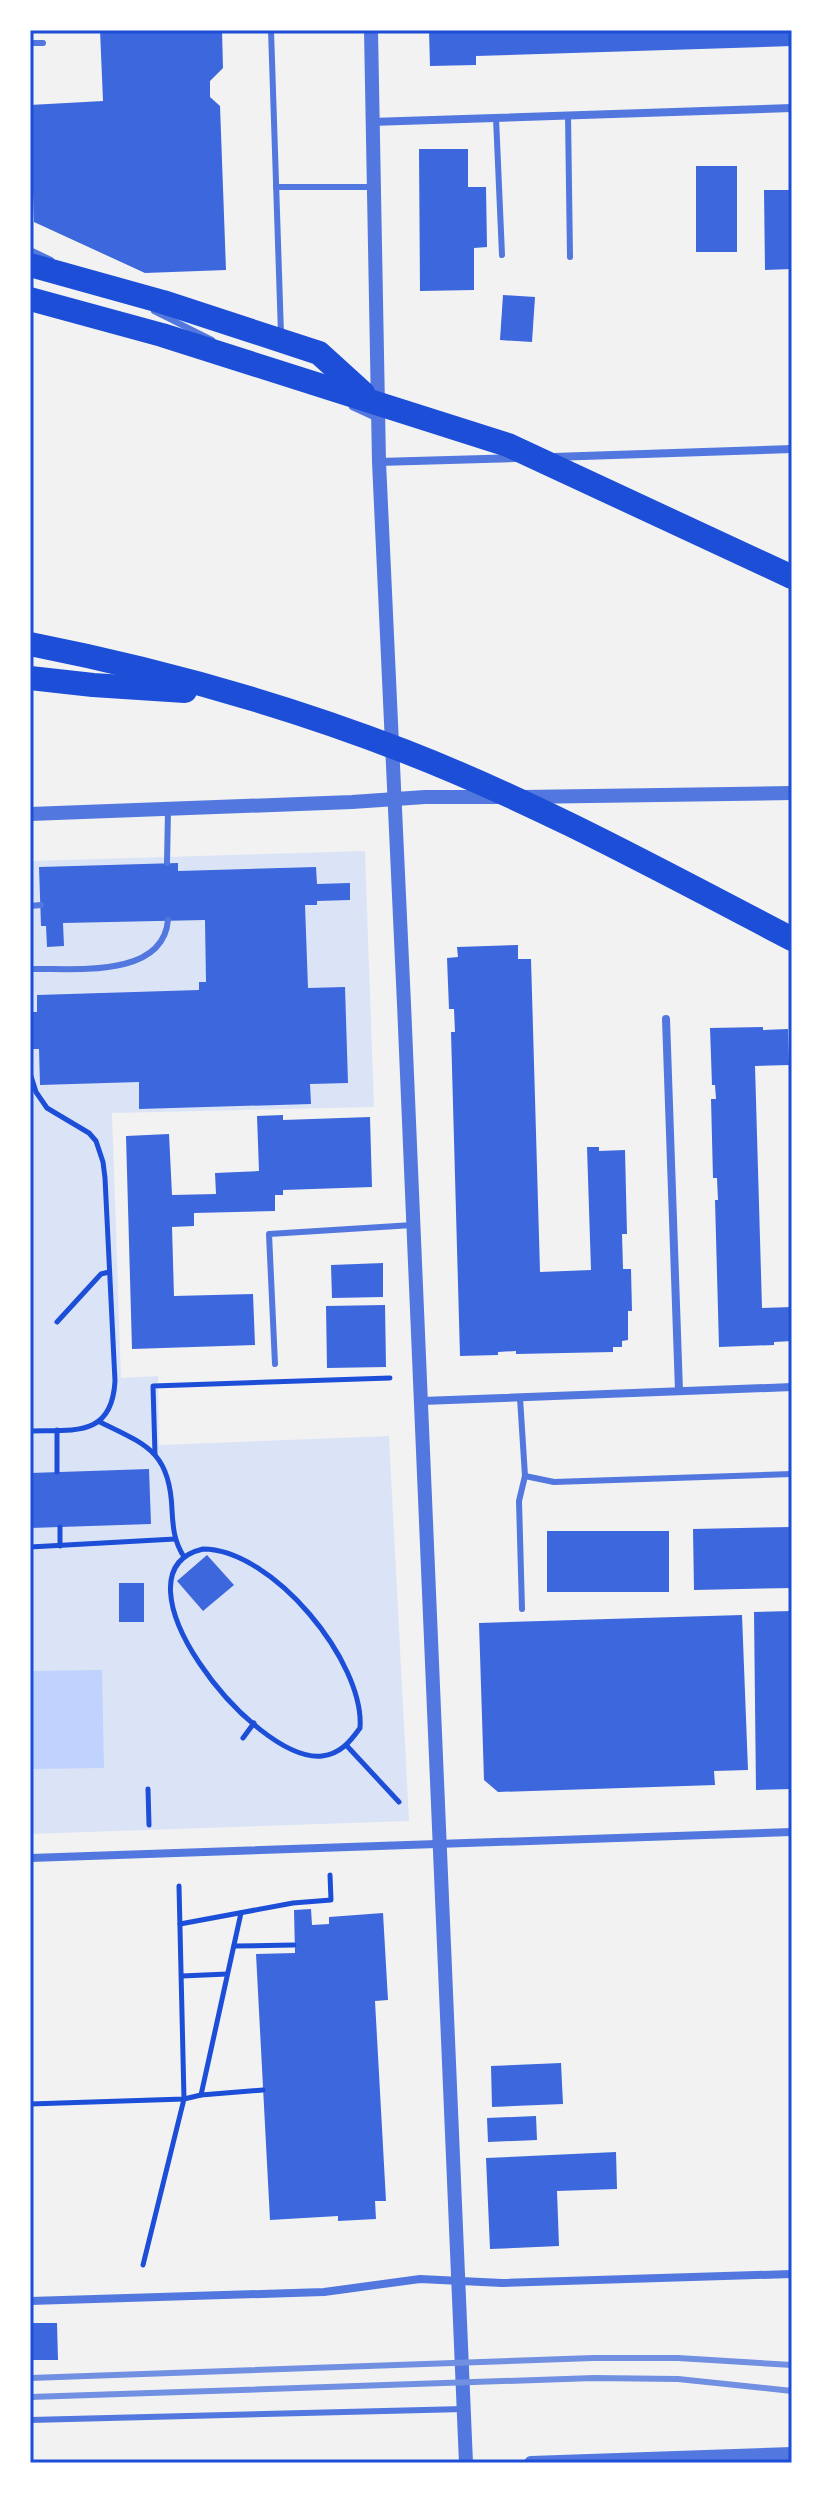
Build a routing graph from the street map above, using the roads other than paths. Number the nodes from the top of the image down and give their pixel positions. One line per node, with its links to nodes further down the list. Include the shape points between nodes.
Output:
1 (271, 30): 9 (lane)
2 (371, 30): 8 (street)
3 (30, 43): 4 (lane)
4 (43, 43)
5 (792, 108): 6 (street)
6 (568, 115): 7 (street); 13 (lane)
7 (496, 118): 8 (street); 12 (lane)
8 (371, 122): 10 (street)
9 (276, 187): 10 (lane); 18 (lane)
10 (372, 187): 22 (street)
11 (30, 250): 16 (lane)
12 (502, 255)
13 (570, 257)
14 (30, 265): 22 (highway, via 319,353)
15 (30, 299): 22 (highway, via 162,335)
16 (138, 303)
17 (151, 309): 20 (lane)
18 (281, 342)
19 (282, 358): 20 (lane)
20 (282, 373): 21 (lane)
21 (336, 399)
22 (366, 408): 24 (street); 25 (highway, via 508,445)
23 (792, 449): 24 (street)
24 (379, 462): 30 (street)
25 (792, 577)
26 (30, 644): 28 (highway)
27 (30, 678): 28 (highway)
28 (228, 693): 37 (highway, via 313,718 465,776)
29 (792, 793): 30 (street)
30 (395, 799): 31 (street); 40 (street)
31 (168, 810): 32 (street); 33 (lane)
32 (30, 814)
33 (167, 863)
34 (41, 905): 35 (lane)
35 (30, 906)
36 (168, 920): 38 (lane, via 167,930 146,958 120,966)
37 (792, 939)
38 (30, 969)
39 (666, 1019): 43 (street)
40 (413, 1225): 41 (lane, via 269,1234); 45 (street)
41 (275, 1364)
42 (792, 1387): 43 (street)
43 (679, 1391): 44 (street)
44 (520, 1398): 45 (street); 47 (lane)
45 (422, 1401): 50 (street)
46 (792, 1474): 47 (lane, via 554,1482)
47 (525, 1476): 48 (lane, via 519,1501)
48 (522, 1609)
49 (792, 1832): 50 (street)
50 (440, 1843): 51 (street); 53 (street)
51 (30, 1858)
52 (792, 2274): 53 (street)
53 (459, 2281): 54 (street, via 420,2279 312,2293); 55 (street)
54 (30, 2301)
55 (464, 2409): 56 (lane); 58 (street)
56 (30, 2420)
57 (792, 2454): 59 (street)
58 (466, 2463)
59 (531, 2463)

